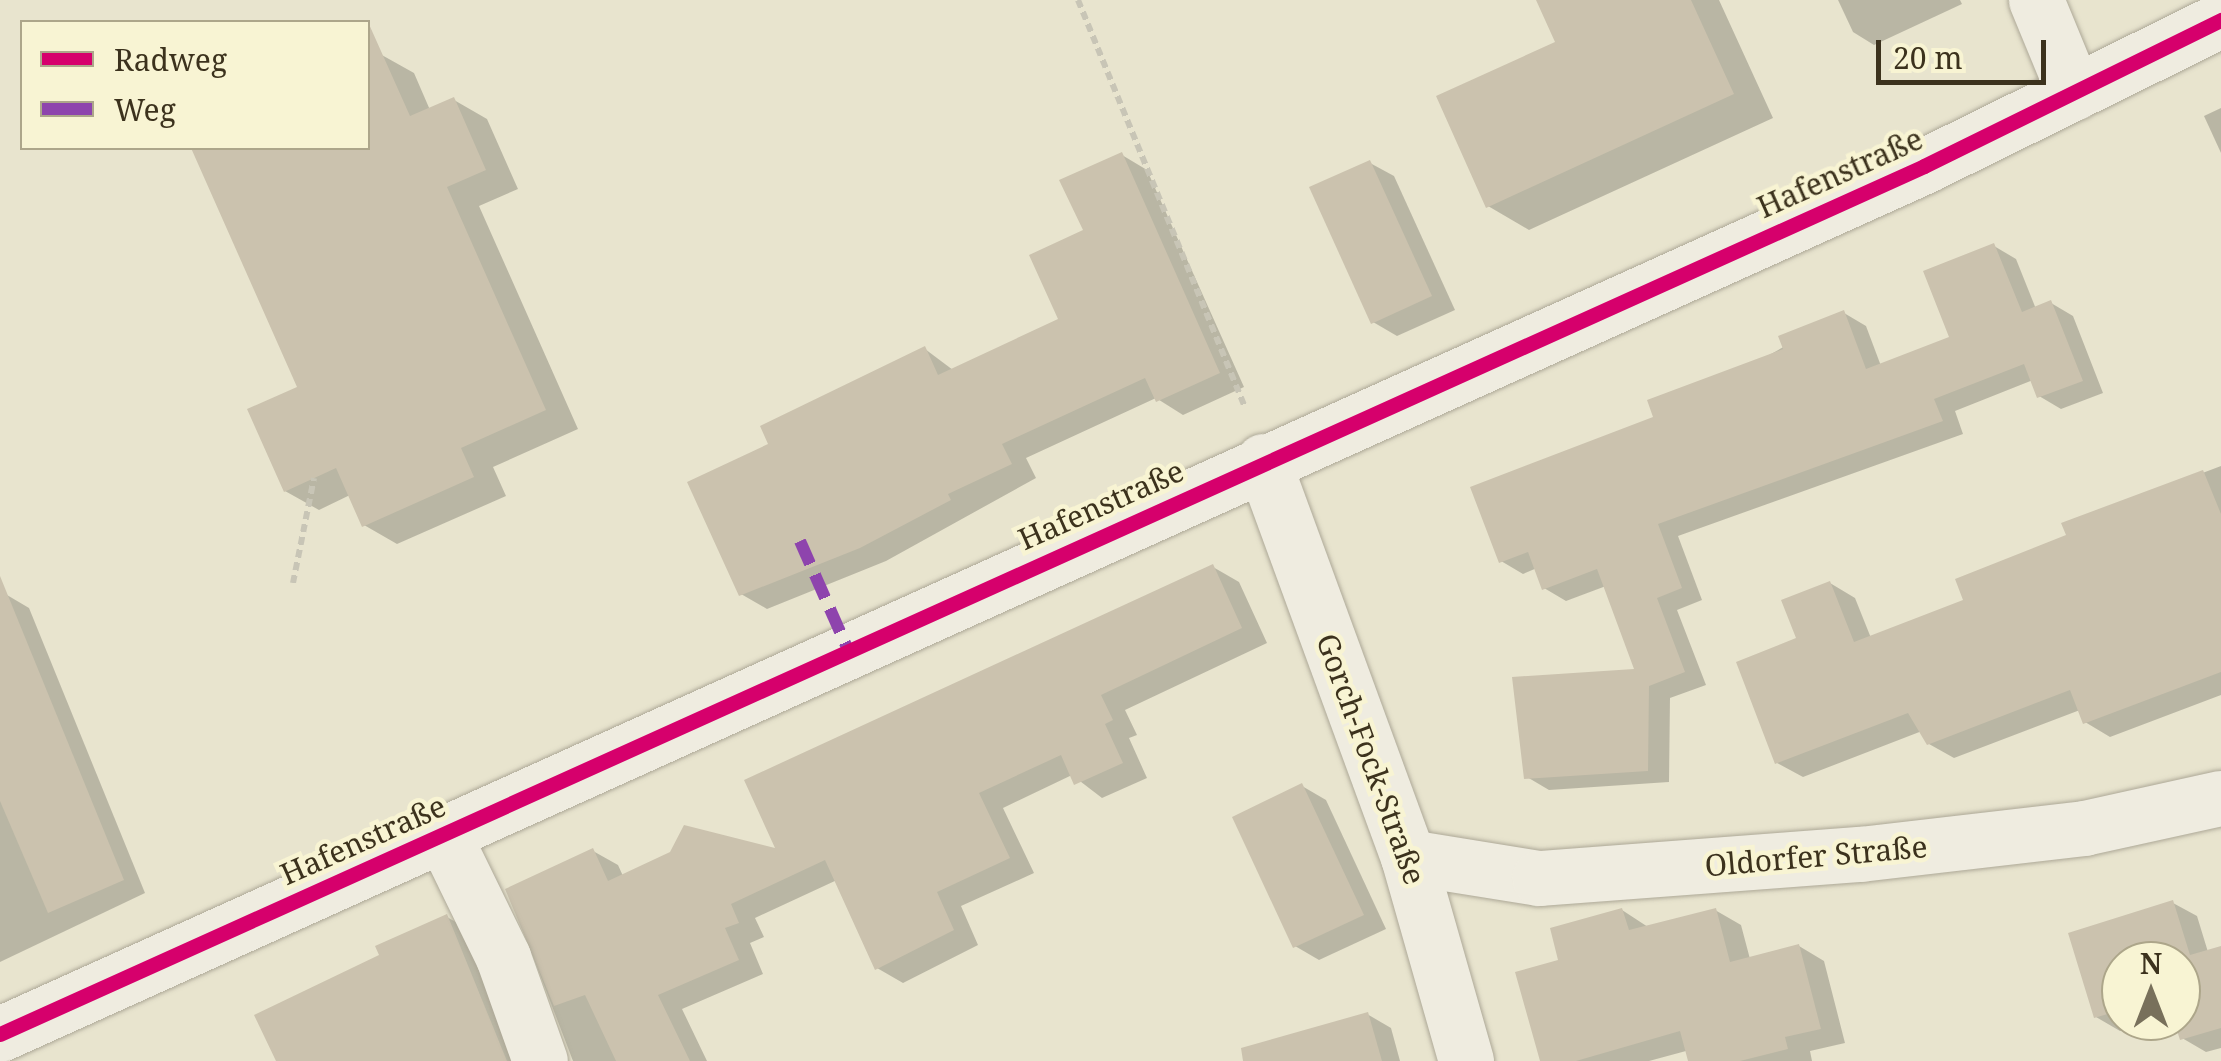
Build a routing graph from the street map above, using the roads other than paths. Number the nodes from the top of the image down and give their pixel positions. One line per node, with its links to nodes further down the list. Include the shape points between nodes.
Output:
1 (2036, 0): 3 (street)
2 (2221, 20): 3 (street, Hafenstraße)
3 (2074, 92): 4 (street, Hafenstraße, via 1924,166)
4 (1263, 461): 6 (street, Hafenstraße); 7 (street, Gorch-Fock-Straße)
5 (2221, 798): 7 (street, Oldorfer Straße, via 2084,828 1538,878)
6 (443, 834): 8 (street, Hafenstraße); 9 (street, via 503,957)
7 (1408, 857): 10 (street, Gorch-Fock-Straße)
8 (0, 1034)
9 (540, 1061)
10 (1466, 1061)

